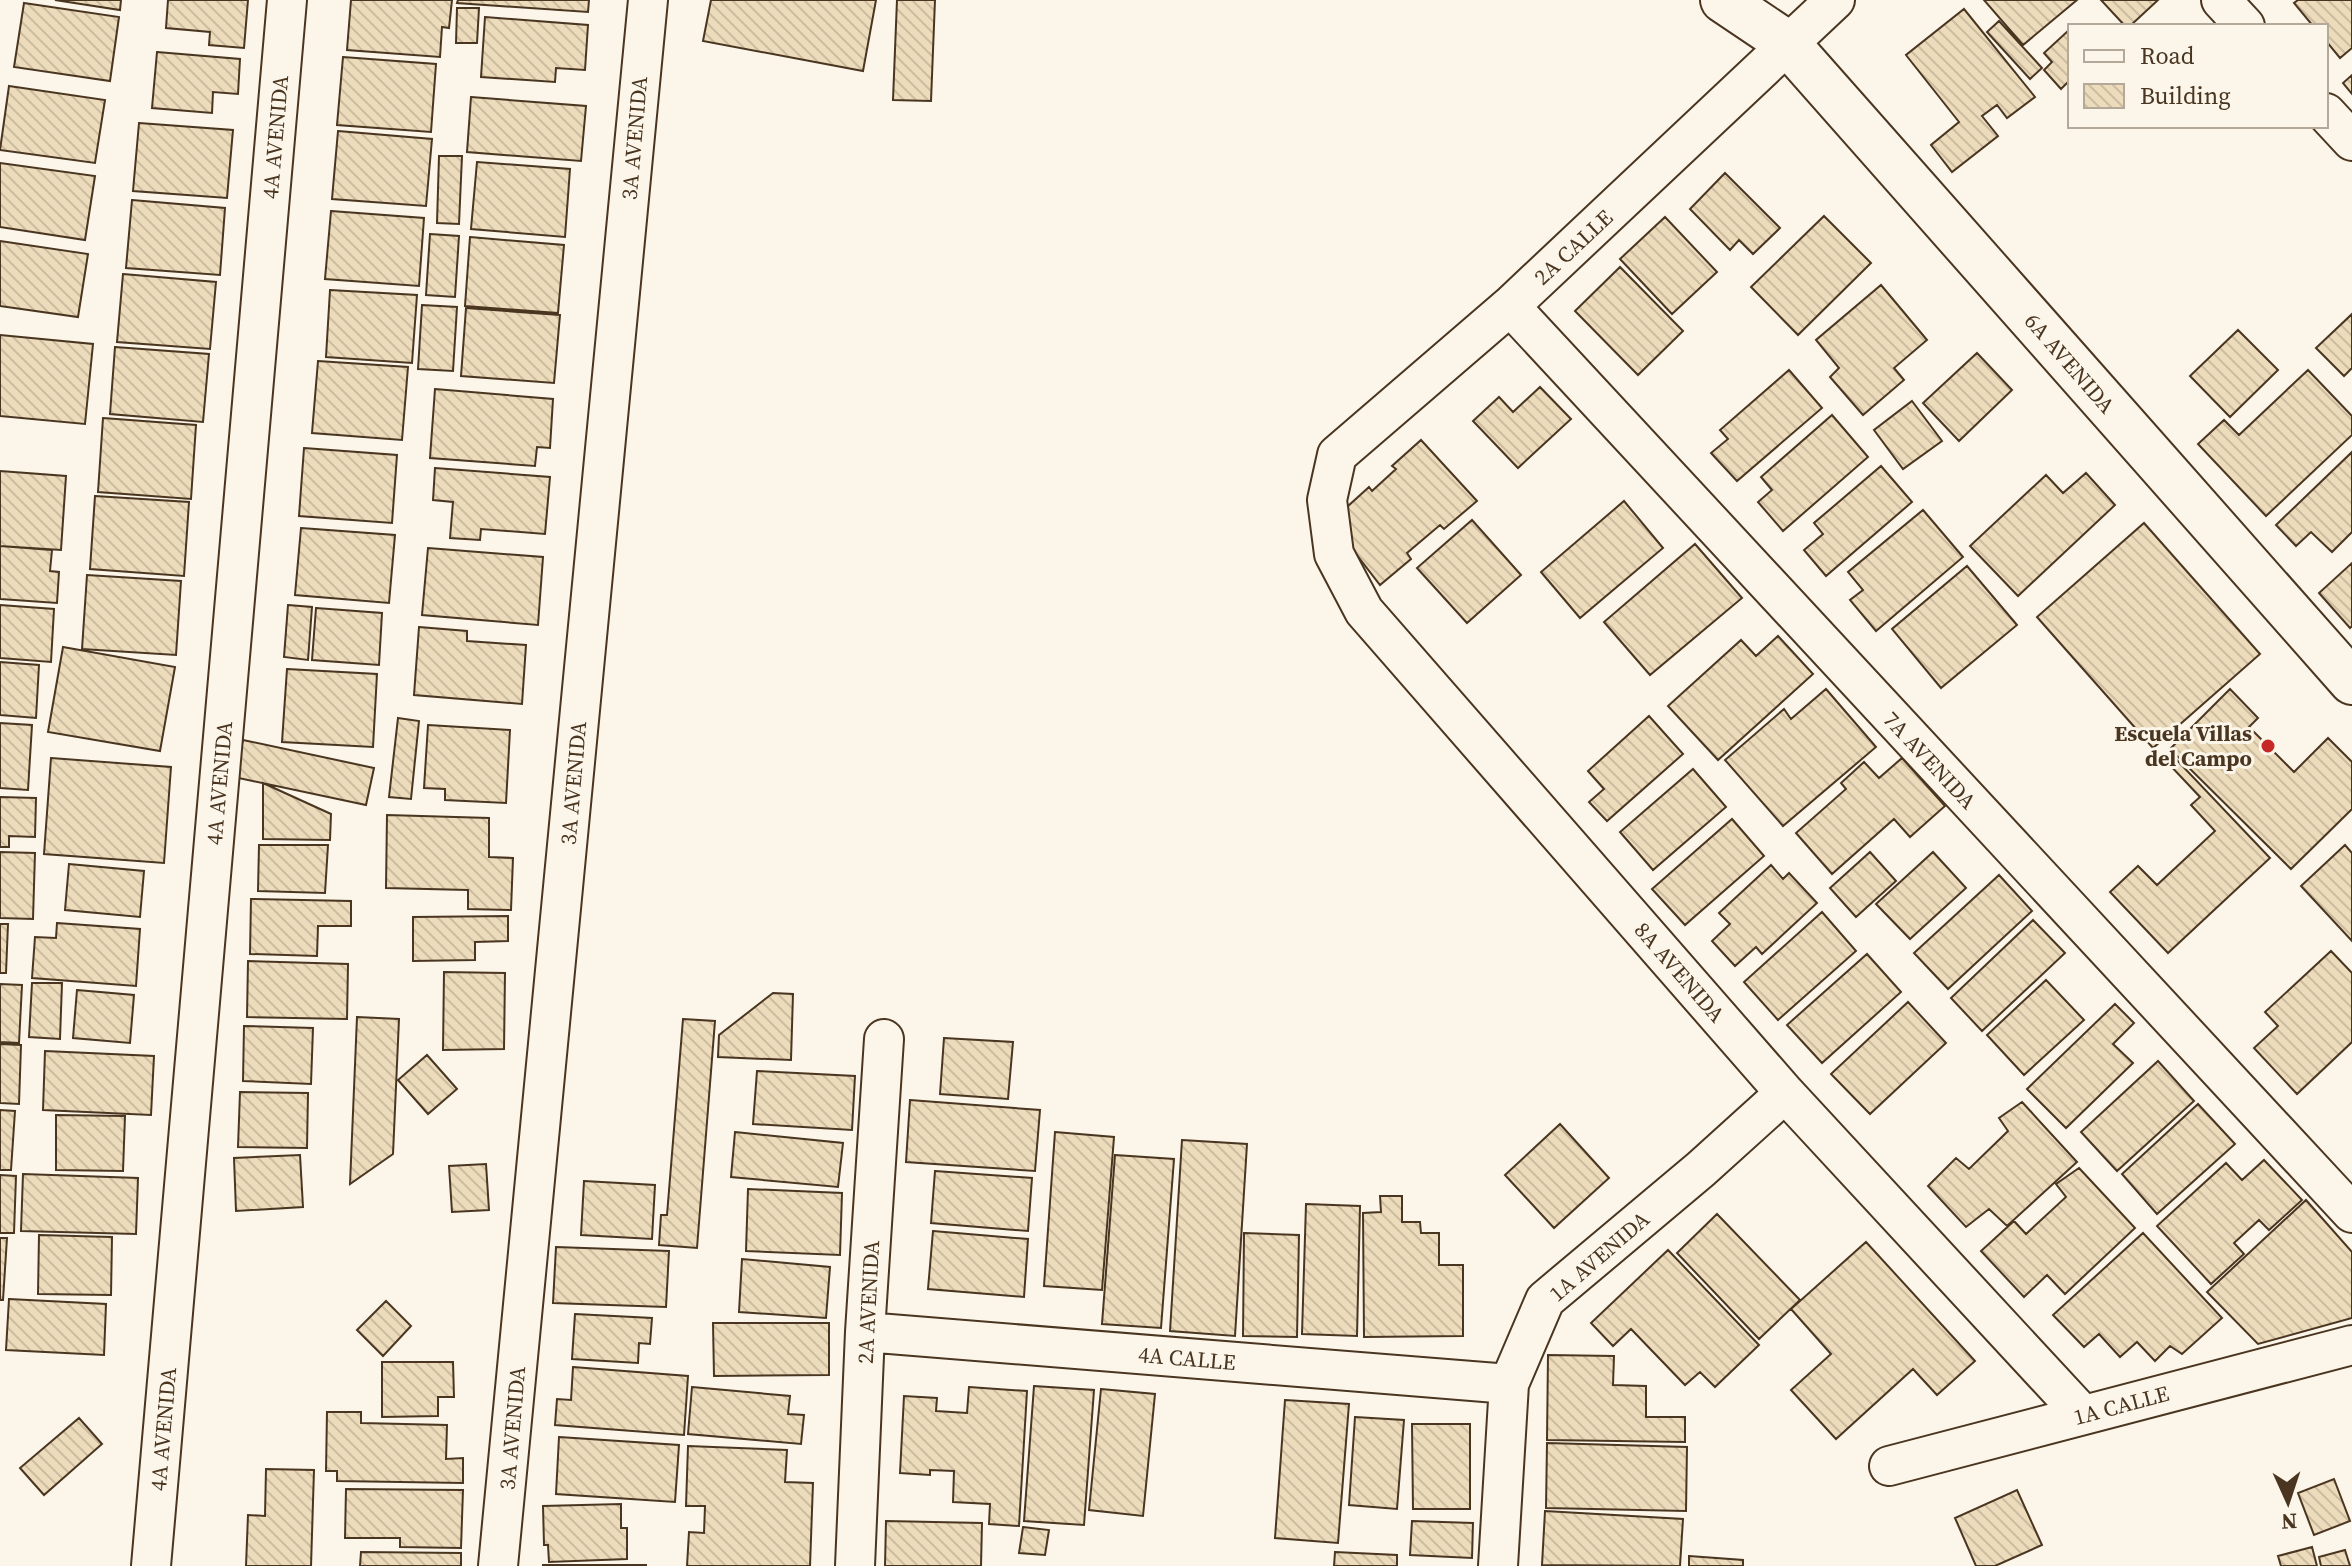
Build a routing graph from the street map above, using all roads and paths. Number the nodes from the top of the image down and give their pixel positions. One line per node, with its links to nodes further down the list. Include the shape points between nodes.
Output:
1 (287, 0): 21 (street, 4A AVENIDA)
2 (648, 0): 22 (street, 3A AVENIDA)
3 (1723, 0): 7 (street, 6A AVENIDA)
4 (1835, 0): 7 (street, 2A CALLE)
5 (2221, 0): 6 (street)
6 (2243, 24)
7 (1787, 43): 10 (street, 2A CALLE); 12 (street, 6A AVENIDA)
8 (2328, 115): 9 (street)
9 (2352, 141)
10 (1510, 306): 11 (street, 2A CALLE, via 1337,455); 15 (street, 7A AVENIDA)
11 (1327, 500): 14 (street, 8A AVENIDA, via 1334,554 1364,611)
12 (2352, 682)
13 (884, 1039): 16 (street, 2A AVENIDA)
14 (1785, 1093): 18 (street, 1A AVENIDA, via 1545,1300); 19 (street, 8A AVENIDA)
15 (2352, 1213)
16 (865, 1332): 18 (street, 4A CALLE); 23 (street, 2A AVENIDA)
17 (2352, 1345): 19 (street, 1A CALLE)
18 (1509, 1384): 24 (street, 1A AVENIDA)
19 (2083, 1415): 20 (street, 1A CALLE)
20 (1889, 1466)
21 (151, 1566)
22 (498, 1566)
23 (855, 1566)
24 (1498, 1566)

